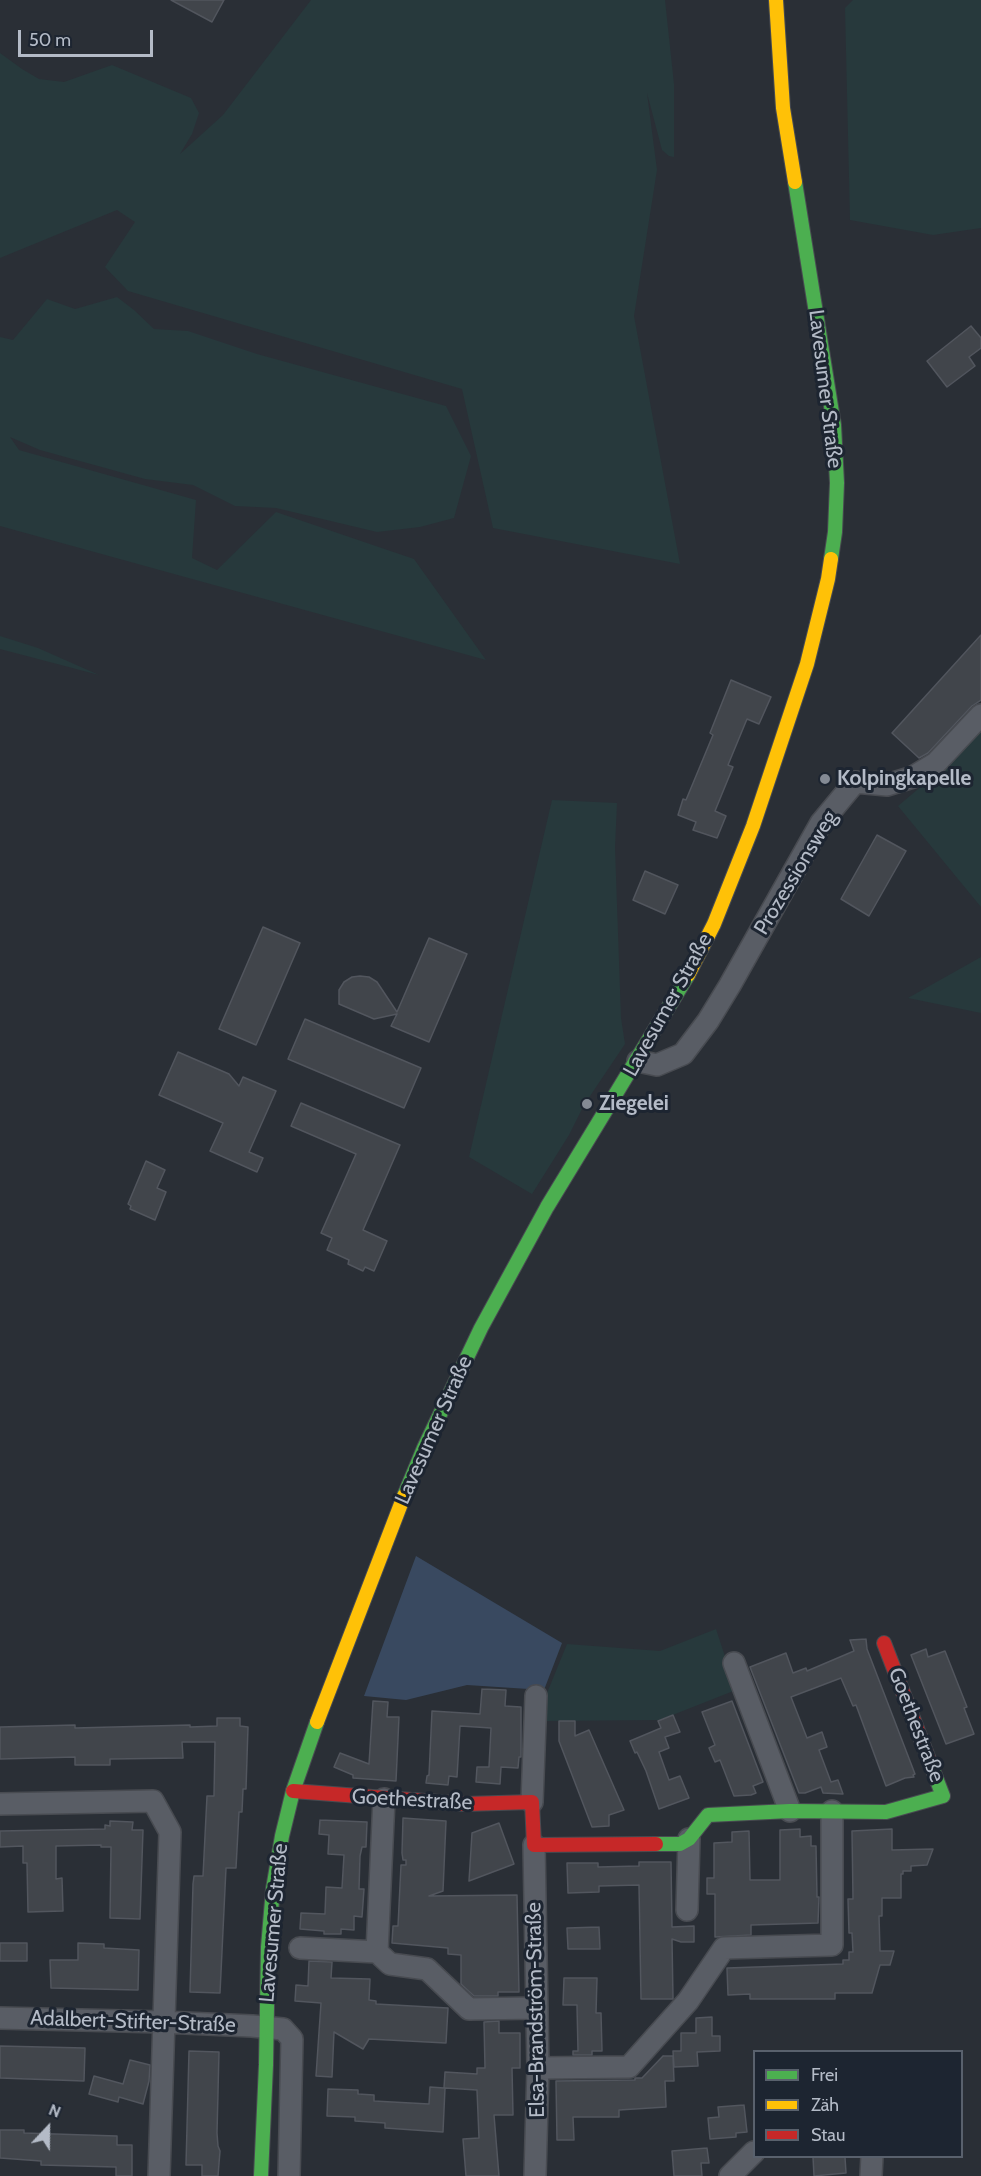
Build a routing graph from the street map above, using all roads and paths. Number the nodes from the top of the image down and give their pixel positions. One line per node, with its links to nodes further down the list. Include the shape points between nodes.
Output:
1 (776, 0): 3 (street, Lavesumer Straße, via 783,108 834,425 835,532 807,664 753,826 697,959)
2 (981, 715): 3 (street, Prozessionsweg, via 936,763 913,777 887,785 855,782 821,823 730,986 683,1054 657,1065)
3 (638, 1061): 7 (street, Lavesumer Straße, via 547,1207 447,1398 386,1541)
4 (884, 1643): 12 (street, Goethestraße, via 943,1796 886,1812)
5 (734, 1663): 11 (street)
6 (536, 1696): 9 (street)
7 (293, 1791): 8 (street, Goethestraße); 21 (street, Lavesumer Straße, via 273,1889)
8 (384, 1799): 9 (street, Goethestraße, via 465,1804); 17 (street)
9 (532, 1802): 14 (street)
10 (0, 1804): 20 (street, via 153,1800 170,1832)
11 (790, 1811): 12 (street, Goethestraße); 13 (street, Goethestraße, via 708,1815)
12 (832, 1811): 22 (street, via 832,1945 724,1948 688,2001 629,2067)
13 (689, 1839): 14 (street, via 680,1844); 15 (street)
14 (534, 1845): 18 (street, Elsa-Brandström-Straße)
15 (687, 1910)
16 (300, 1948): 17 (street)
17 (377, 1952): 18 (street, via 390,1964 427,1969 470,2009)
18 (537, 2008): 22 (street, Elsa-Brandström-Straße)
19 (0, 2018): 20 (street, Adalbert-Stifter-Straße)
20 (163, 2022): 21 (street, Adalbert-Stifter-Straße); 25 (street)
21 (266, 2027): 26 (street, Lavesumer Straße); 27 (street, Lavesumer Straße, via 283,2029 292,2039)
22 (538, 2068): 28 (street, Elsa-Brandström-Straße)
23 (753, 2153): 29 (street)
24 (872, 2158): 30 (street)
25 (159, 2176)
26 (261, 2176)
27 (289, 2176)
28 (535, 2176)
29 (730, 2176)
30 (871, 2176)

